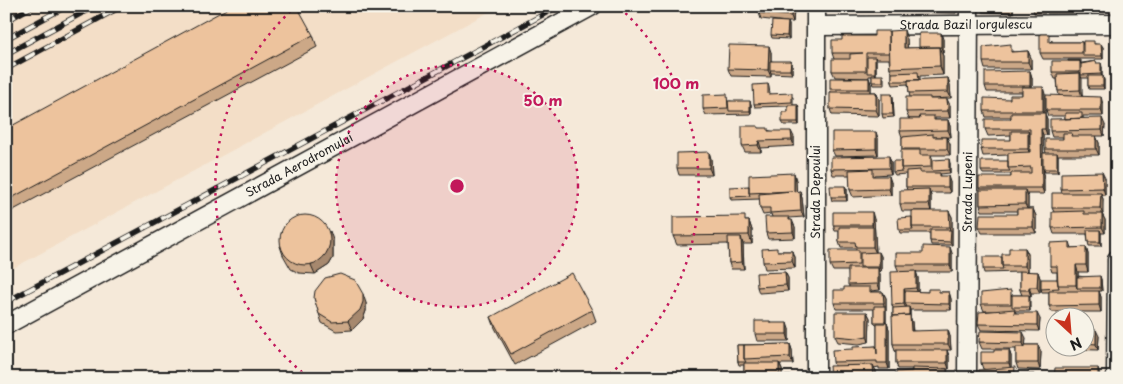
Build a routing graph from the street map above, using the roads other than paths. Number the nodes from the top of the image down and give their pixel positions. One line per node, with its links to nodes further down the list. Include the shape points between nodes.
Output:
1 (592, 6): 8 (street, Strada Aerodromului)
2 (816, 6): 5 (street, Strada Depoului)
3 (969, 6): 6 (street, Strada Lupeni)
4 (1117, 24): 6 (street, Strada Bazil Iorgulescu)
5 (816, 26): 6 (street, Strada Bazil Iorgulescu); 9 (street, Strada Depoului)
6 (969, 26): 10 (street, Strada Lupeni)
7 (1117, 259): 11 (street)
8 (6, 325)
9 (816, 378)
10 (967, 378)
11 (1116, 378)

